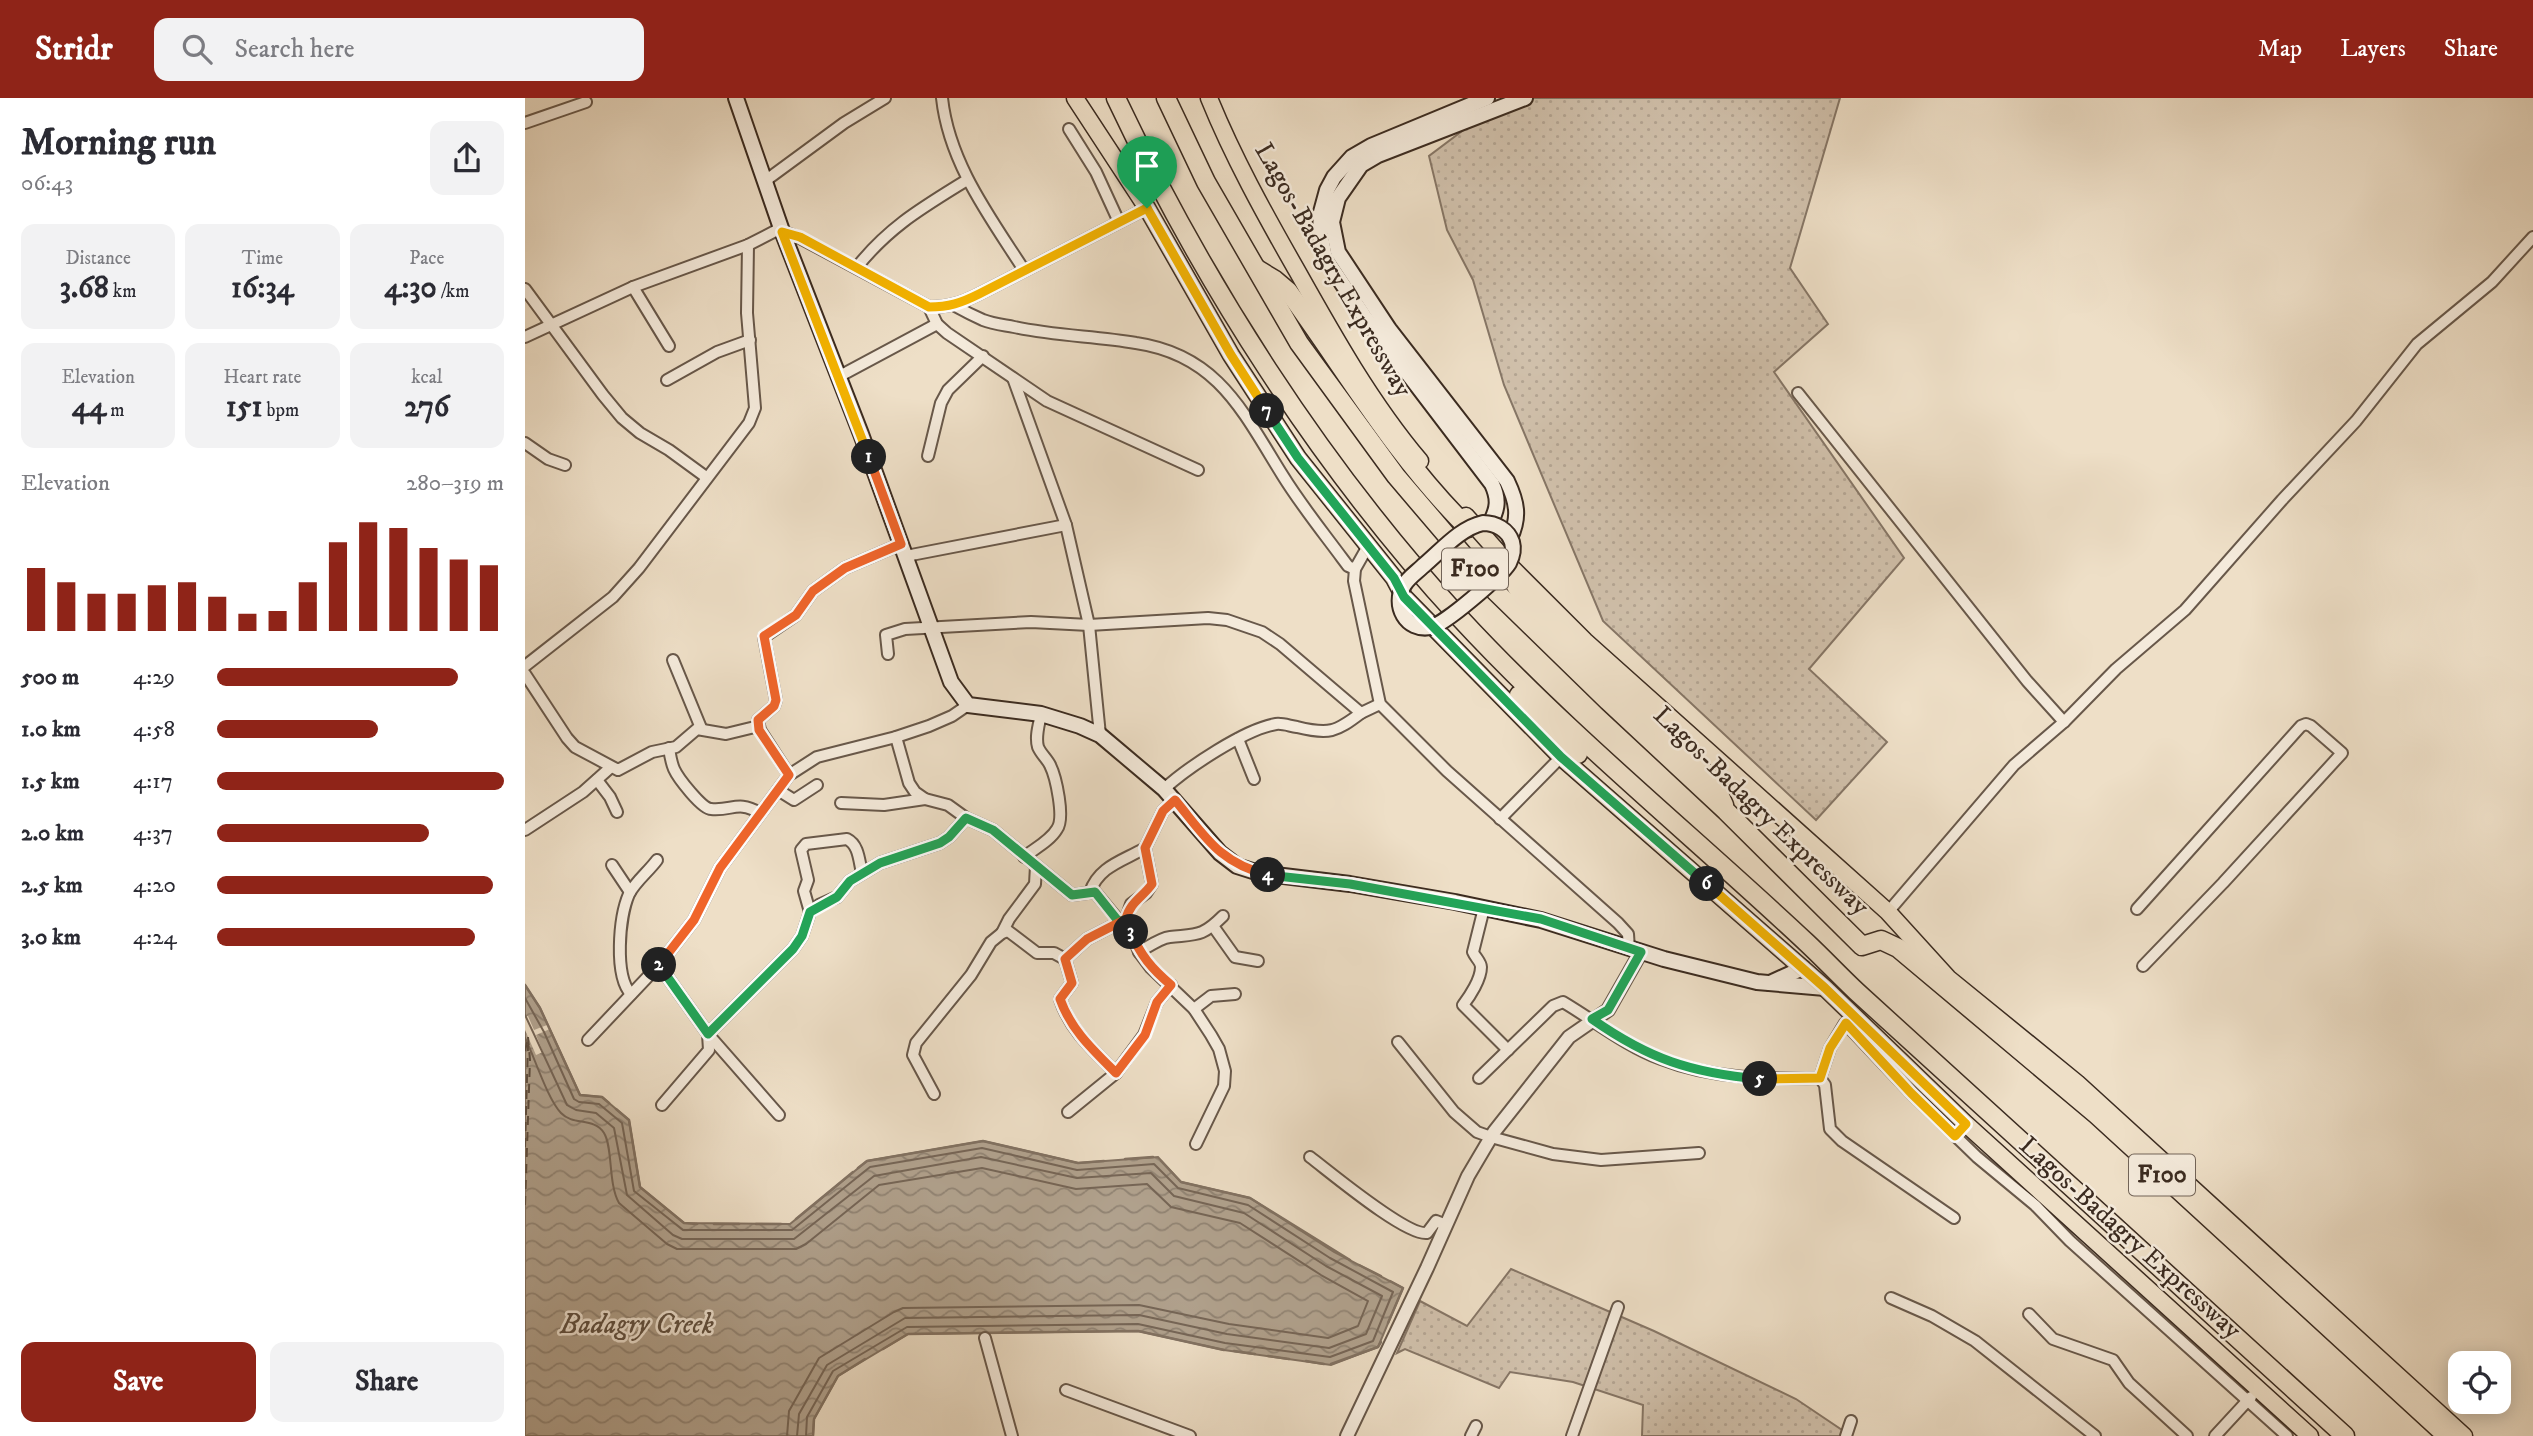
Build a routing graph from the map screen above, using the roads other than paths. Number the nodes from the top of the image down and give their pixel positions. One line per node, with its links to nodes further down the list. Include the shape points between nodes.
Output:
1 (736, 98): 15 (main road)
2 (885, 98): 11 (street)
3 (942, 98): 14 (street)
4 (1075, 98): 16 (main road, Lagos-Badagry Expressway)
5 (1116, 98): 26 (highway, Lagos-Badagry Expressway / F100, via 1169,204)
6 (1166, 98): 22 (highway, Lagos-Badagry Expressway / F100)
7 (1209, 98): 102 (main road, Lagos-Badagry Expressway, via 1251,189 1318,310 1416,457 1497,552 1585,640)
8 (1487, 98): 35 (main road, via 1352,157 1334,177 1321,212 1325,258 1364,316)
9 (1525, 98): 35 (main road, via 1361,165 1338,198 1332,222 1338,252)
10 (586, 102): 12 (street)
11 (863, 103): 15 (street)
12 (525, 123)
13 (1069, 129): 17 (street)
14 (967, 180): 21 (street, via 899,223); 23 (street)
15 (765, 181): 18 (main road)
16 (1147, 208): 17 (street); 51 (main road, Lagos-Badagry Expressway, via 1260,401)
17 (1119, 222): 23 (street)
18 (781, 230): 20 (street); 21 (street); 36 (main road)
19 (2533, 237): 67 (street, via 2492,282 2417,344 2356,421 2193,602)
20 (748, 245): 24 (street); 32 (street)
21 (856, 267): 28 (street)
22 (1254, 267): 49 (highway, via 1288,291 1367,408); 85 (highway, Lagos-Badagry Expressway / F100, via 1299,343 1396,476 1453,544 1569,663)
23 (1024, 270): 27 (street)
24 (633, 287): 30 (street); 33 (street)
25 (525, 289): 30 (street)
26 (1221, 293): 55 (highway, via 1225,314 1241,347); 90 (highway, Lagos-Badagry Expressway / F100, via 1265,366 1363,504 1421,573 1575,734)
27 (955, 306): 28 (street); 54 (street, via 984,321 1021,329 1159,348 1210,373 1237,405 1301,504)
28 (929, 307): 29 (street)
29 (937, 324): 34 (street); 36 (street)
30 (552, 326): 31 (street); 46 (street, via 622,418)
31 (525, 337)
32 (750, 340): 38 (street, via 717,352); 46 (street, via 755,408 749,423)
33 (669, 346)
34 (983, 356): 37 (street); 43 (street, via 948,390)
35 (1414, 373): 47 (main road, via 1492,484 1497,501); 50 (main road, via 1507,481 1517,515)
36 (838, 377): 52 (main road)
37 (1013, 378): 40 (street); 41 (street)
38 (667, 380)
39 (1798, 393): 67 (street)
40 (1047, 401): 41 (street); 45 (street)
41 (1027, 412): 48 (street)
42 (525, 443): 44 (street)
43 (928, 456)
44 (565, 465)
45 (1198, 470)
46 (706, 477): 61 (street, via 662,541 613,597)
47 (1490, 523): 49 (main road, bridge); 50 (main road, bridge)
48 (1066, 525): 52 (street); 57 (street)
49 (1468, 528): 55 (main road, bridge)
50 (1510, 538): 53 (main road, bridge, via 1512,556)
51 (1368, 547): 54 (street); 74 (main road, Lagos-Badagry Expressway, via 1404,597)
52 (904, 550): 58 (main road); 68 (street, via 845,568 813,591 796,615 765,634 776,700 758,720)
53 (1505, 568): 56 (main road, bridge); 85 (highway, via 1521,594 1705,772)
54 (1355, 569): 63 (street)
55 (1409, 579): 56 (main road, bridge, via 1399,597 1406,620 1423,628)
56 (1444, 621): 90 (highway, via 1556,734 1667,833)
57 (1089, 625): 58 (street, via 1031,622); 65 (street, via 1208,618 1242,624 1280,644); 70 (street)
58 (930, 627): 59 (street, via 886,635); 64 (main road, via 951,682)
59 (888, 654)
60 (673, 660): 69 (street)
61 (525, 666)
62 (525, 674): 75 (street, via 575,747)
63 (1380, 704): 65 (street); 88 (street)
64 (968, 705): 66 (main road); 71 (street, via 952,716)
65 (1361, 713): 72 (street, via 1337,730 1275,724)
66 (1041, 714): 70 (main road); 92 (street, via 1038,746 1056,784 1060,821 1058,829)
67 (2064, 722): 102 (street, via 2014,765)
68 (759, 726): 69 (street, via 726,734); 76 (street)
69 (701, 728): 73 (street)
70 (1100, 735): 81 (main road)
71 (896, 737): 76 (street, via 817,757); 82 (street, via 909,783)
72 (1238, 739): 77 (street); 81 (street, via 1196,764)
73 (669, 748): 75 (street, via 618,769); 86 (street, via 676,774 704,807 743,805)
74 (1561, 757): 88 (street); 113 (main road, Lagos-Badagry Expressway)
75 (611, 767): 78 (street)
76 (789, 775): 80 (street)
77 (1254, 779)
78 (597, 780): 84 (street); 89 (street)
79 (817, 785): 80 (street, via 794,800)
80 (778, 790): 86 (street)
81 (1169, 794): 91 (street); 99 (main road, via 1237,866 1274,877 1350,884)
82 (925, 799): 83 (street, via 884,805); 87 (street, via 948,805)
83 (841, 803)
84 (617, 811)
85 (1727, 811): 157 (highway, Lagos-Badagry Expressway / F100, via 1862,946 1881,940 1898,948 2097,1115)
86 (760, 813): 111 (street, via 720,868 694,920)
87 (966, 818): 92 (street, via 993,830); 96 (street, via 940,843 898,855)
88 (1500, 819): 107 (street, via 1619,923)
89 (525, 830)
90 (1693, 841): 156 (highway, Lagos-Badagry Expressway / F100)
91 (1145, 848): 98 (street, via 1108,866 1094,880); 104 (street, via 1152,884 1131,904)
92 (1024, 858): 95 (street)
93 (657, 860): 97 (street)
94 (613, 866): 97 (street)
95 (1036, 866): 98 (street, via 1072,895); 106 (street, via 1035,884)
96 (862, 873): 101 (street, via 837,897); 101 (street, via 852,841 806,844 801,850)
97 (630, 892): 117 (street, via 620,935 624,984)
98 (1090, 892): 104 (street)
99 (1484, 908): 107 (main road, via 1541,919); 124 (street, via 1473,952 1481,969 1463,1005)
100 (2137, 909): 112 (street, via 2301,726 2311,726 2342,753)
101 (810, 912): 121 (street, via 793,949)
102 (1888, 912): 158 (main road, Lagos-Badagry Expressway, via 1948,978 2077,1083)
103 (1223, 916): 105 (street)
104 (1123, 920): 108 (street); 109 (street, via 1087,939)
105 (1213, 926): 108 (street, via 1192,937 1169,936); 110 (street, via 1235,957)
106 (1002, 933): 109 (street, via 1014,934 1037,953 1054,953); 128 (street, via 916,1043 913,1055)
107 (1635, 951): 114 (main road); 120 (street, via 1608,1010)
108 (1139, 952): 115 (street)
109 (1065, 959): 125 (street, via 1072,983 1060,999 1065,1013 1079,1035)
110 (1258, 961)
111 (659, 965): 117 (street); 121 (street)
112 (2143, 966)
113 (1803, 968): 114 (main road); 116 (main road, Lagos-Badagry Expressway)
114 (1769, 984): 116 (main road)
115 (1171, 985): 119 (street); 125 (street, via 1157,1002 1145,1035)
116 (1825, 988): 132 (main road, Lagos-Badagry Expressway)
117 (631, 994): 122 (street)
118 (1235, 994): 119 (street, via 1210,996)
119 (1194, 1009): 134 (street, via 1219,1049 1226,1071 1224,1086)
120 (1592, 1019): 124 (street, via 1559,1003); 127 (street, via 1659,1059 1688,1068 1764,1079); 133 (street, via 1569,1037)
121 (708, 1034): 129 (street, via 709,1050); 131 (street)
122 (588, 1040)
123 (1398, 1042): 133 (street, via 1454,1112)
124 (1508, 1050): 126 (street)
125 (1116, 1073): 130 (street)
126 (1479, 1078)
127 (1820, 1078): 132 (street, via 1830,1048 1846,1023 1911,1093); 137 (street, via 1825,1085 1830,1129)
128 (935, 1094)
129 (661, 1105)
130 (1068, 1112)
131 (779, 1115)
132 (1961, 1130): 144 (main road, Lagos-Badagry Expressway)
133 (1491, 1138): 135 (street, via 1553,1154 1601,1160); 138 (street)
134 (1195, 1143)
135 (1699, 1153)
136 (1310, 1157): 138 (street, via 1372,1205 1418,1233 1427,1233 1436,1221)
137 (1954, 1218)
138 (1446, 1225): 148 (street)
139 (1891, 1298): 151 (street, via 1975,1341)
140 (1618, 1307): 149 (street)
141 (2029, 1314): 152 (street, via 2053,1339 2113,1360 2129,1383)
142 (985, 1338): 146 (street)
143 (1066, 1390): 147 (street)
144 (2254, 1395): 153 (street); 154 (street); 155 (main road, Lagos-Badagry Expressway)
145 (1851, 1421): 150 (street)
146 (1012, 1436)
147 (1190, 1436)
148 (1347, 1436)
149 (1572, 1436)
150 (1846, 1436)
151 (2095, 1436)
152 (2187, 1436)
153 (2215, 1436)
154 (2287, 1436)
155 (2310, 1436)
156 (2345, 1436)
157 (2447, 1436)
158 (2465, 1436)

